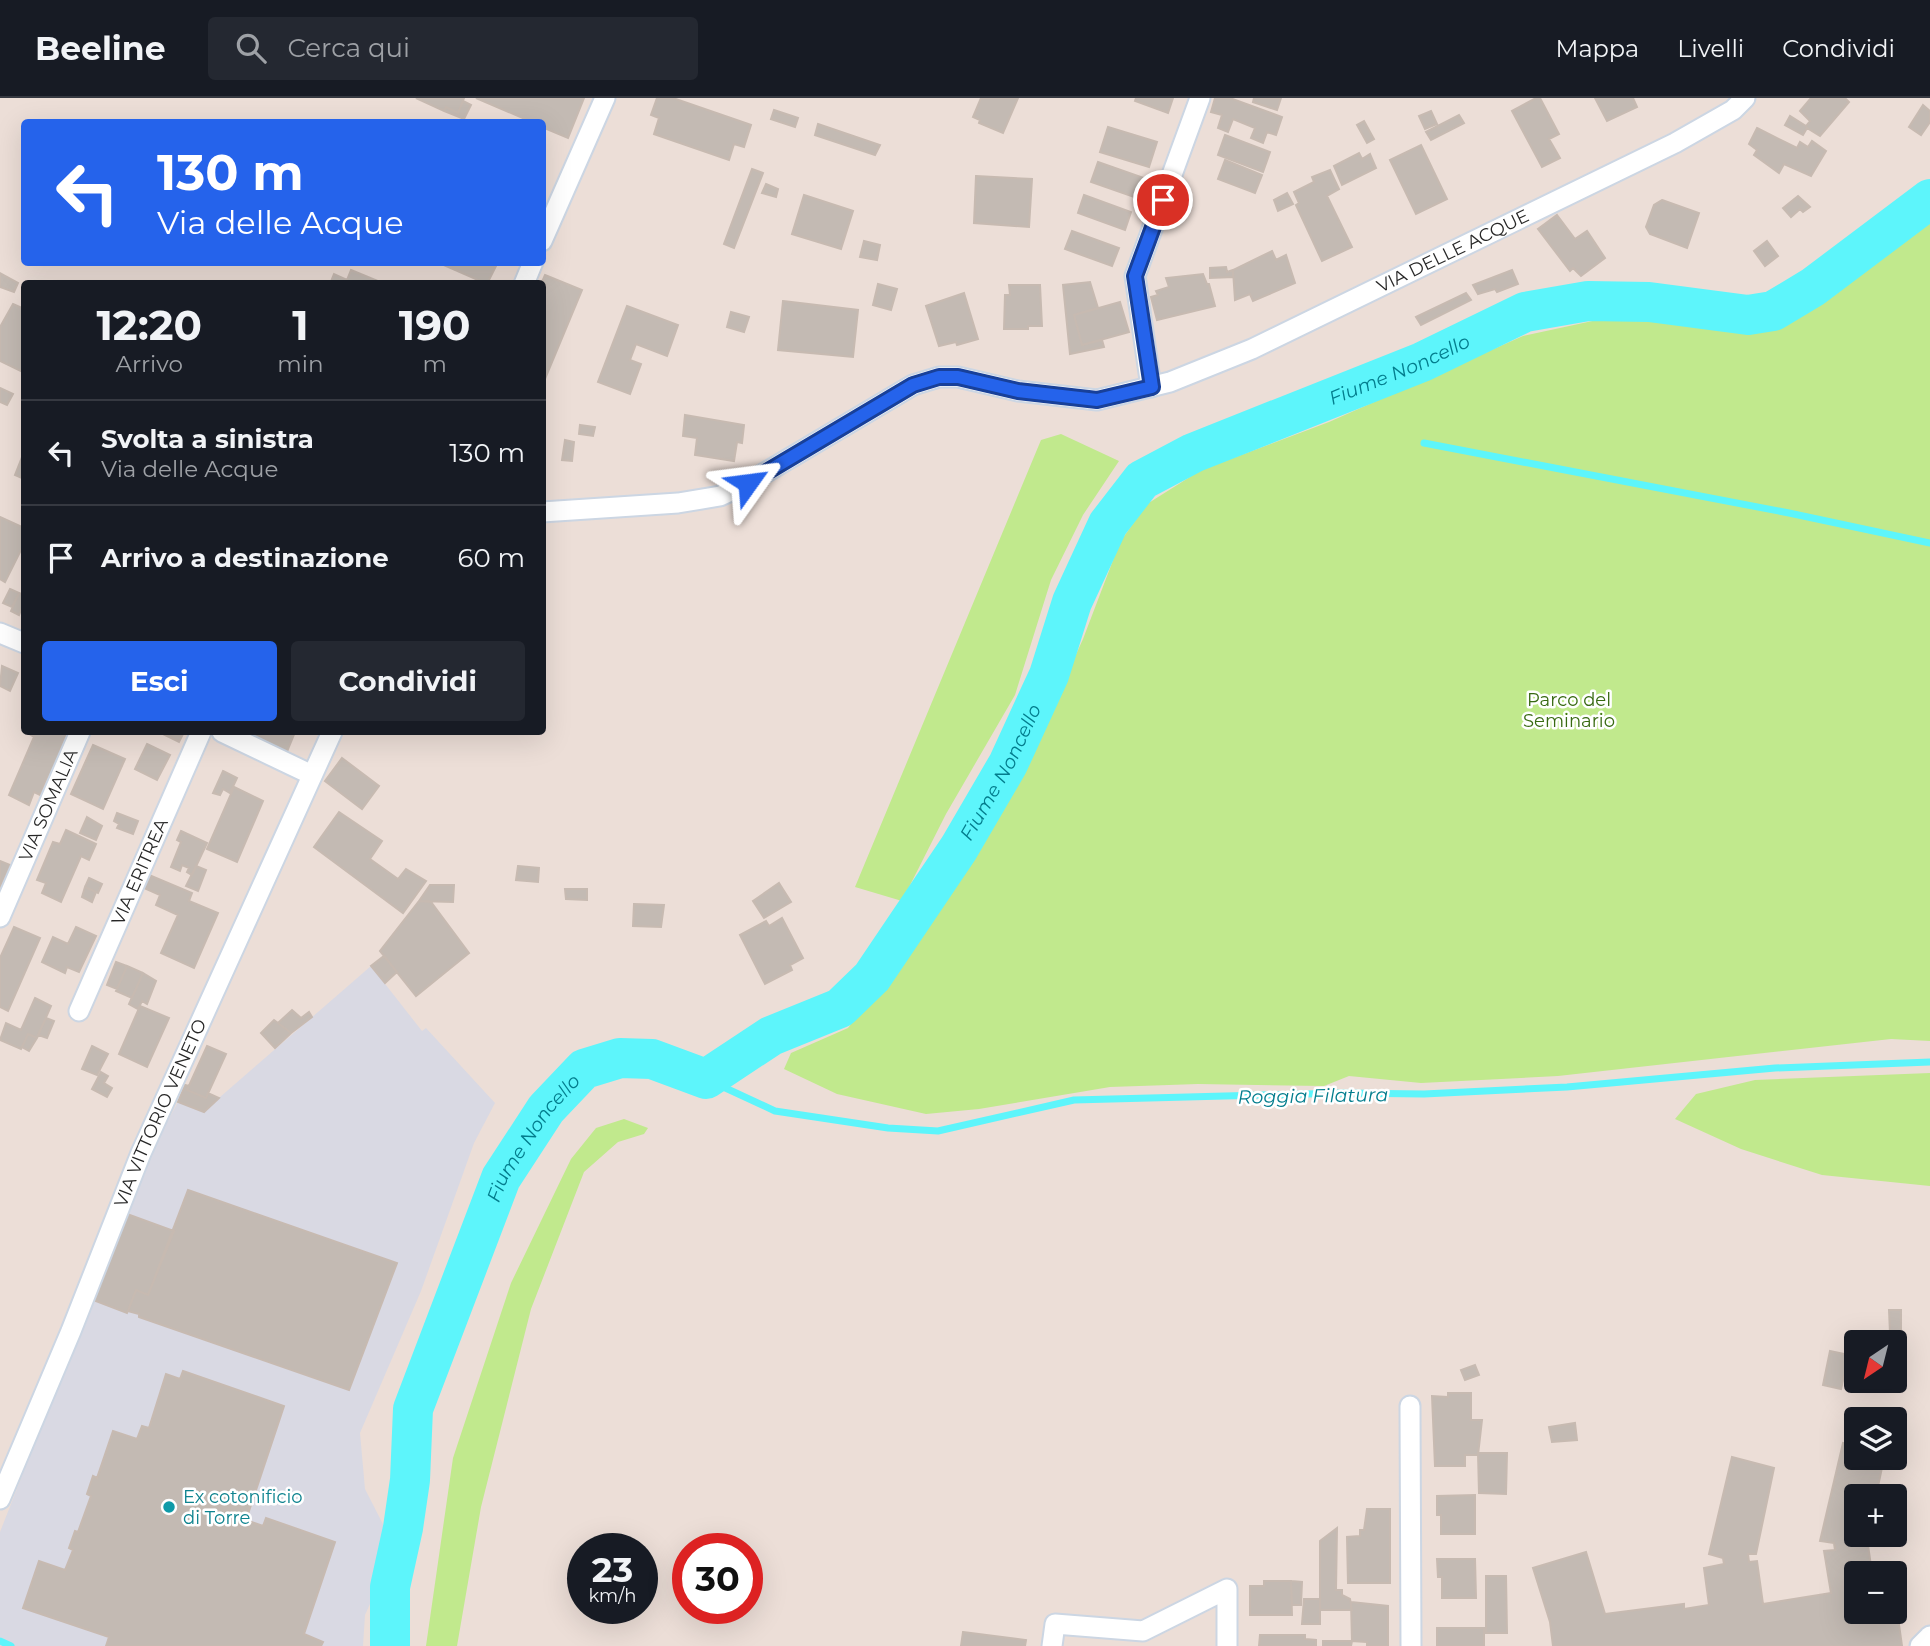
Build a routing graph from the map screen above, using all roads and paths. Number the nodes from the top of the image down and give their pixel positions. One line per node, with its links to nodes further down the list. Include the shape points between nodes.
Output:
1 (605, 98): 4 (street)
2 (1200, 98): 5 (street, via 1135,276)
3 (1745, 98): 5 (street, VIA DELLE ACQUE, via 1733,110 1675,143 1252,349)
4 (546, 232)
5 (1152, 387): 6 (street, VIA DELLE ACQUE, via 1097,400 939,377 913,385 720,496)
6 (546, 512)
7 (0, 633): 8 (street)
8 (21, 642)
9 (79, 735): 14 (street, VIA SOMALIA)
10 (200, 735): 15 (street, VIA ERITREA)
11 (228, 735): 13 (street)
12 (331, 735): 13 (street, VIA VITTORIO VENETO)
13 (312, 775): 17 (street, VIA VITTORIO VENETO, via 141,1153 71,1331)
14 (0, 917)
15 (79, 1011)
16 (1410, 1406): 22 (street)
17 (6, 1466): 18 (street, VIA VITTORIO VENETO)
18 (0, 1499)
19 (1930, 1636): 23 (street)
20 (1052, 1646): 21 (street, via 1055,1624 1143,1631 1227,1590)
21 (1227, 1646)
22 (1411, 1646)
23 (1920, 1646)

